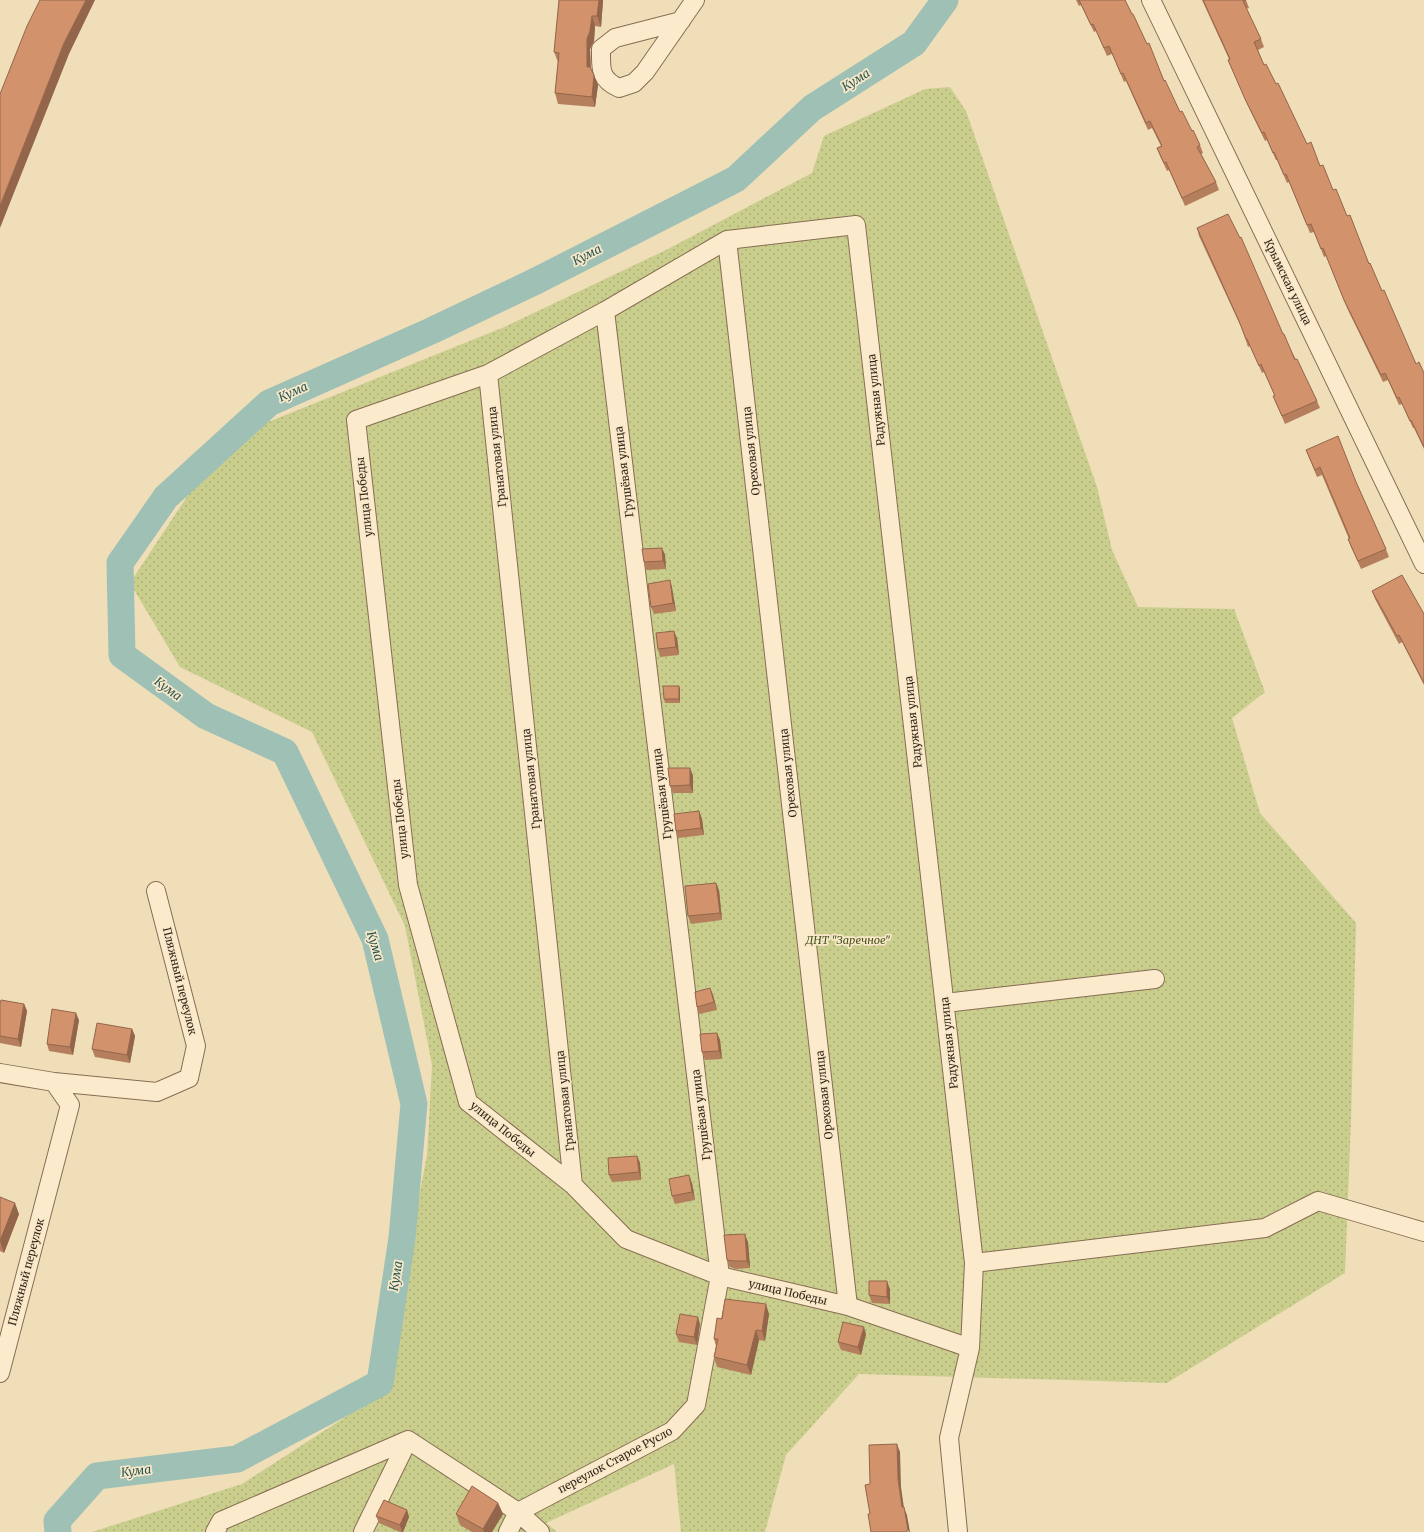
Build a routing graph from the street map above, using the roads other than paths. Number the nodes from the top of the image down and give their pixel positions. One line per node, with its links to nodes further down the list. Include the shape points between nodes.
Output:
1 (695, 0): 3 (street)
2 (1151, 0): 7 (street, Крымская улица)
3 (681, 21): 3 (street, via 645,72 634,83 619,88 609,83 601,70 601,48 615,38)
4 (727, 240): 5 (street); 10 (street, Радужная улица, via 856,225); 17 (street, Ореховая улица)
5 (605, 311): 6 (street); 16 (street, Грушёвая улица)
6 (488, 374): 13 (street, Гранатовая улица); 13 (street, улица Победы, via 356,420 408,885 468,1102)
7 (1424, 564)
8 (156, 891): 12 (street, Пляжный переулок, via 196,1046 189,1078 157,1092)
9 (1155, 979): 10 (street)
10 (945, 1003): 15 (street, Радужная улица)
11 (0, 1073): 12 (street, Пляжный переулок)
12 (54, 1082): 19 (street, Пляжный переулок, via 70,1106)
13 (573, 1184): 16 (street, улица Победы, via 626,1239)
14 (1424, 1232): 15 (street, via 1318,1201 1265,1228)
15 (974, 1263): 18 (street, Радужная улица)
16 (720, 1276): 17 (street, улица Победы); 21 (street, переулок Старое Русло, via 696,1405 672,1431)
17 (848, 1306): 18 (street, улица Победы)
18 (970, 1348): 26 (street, via 949,1438)
19 (0, 1372)
20 (408, 1440): 21 (street); 22 (street); 23 (street)
21 (518, 1512): 24 (street); 25 (street)
22 (218, 1526)
23 (363, 1532)
24 (508, 1532)
25 (540, 1532)
26 (958, 1532)

